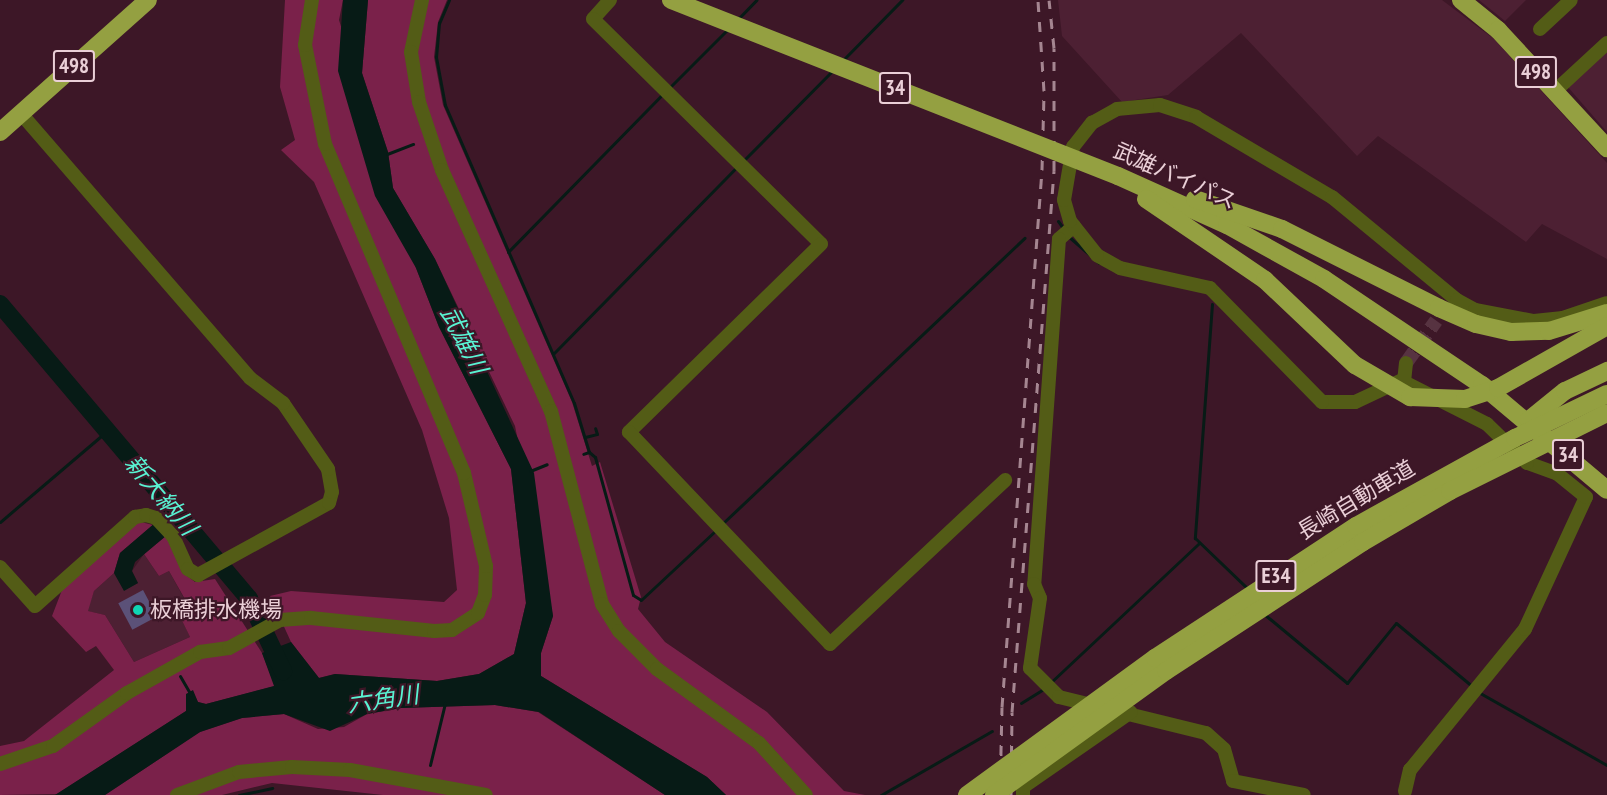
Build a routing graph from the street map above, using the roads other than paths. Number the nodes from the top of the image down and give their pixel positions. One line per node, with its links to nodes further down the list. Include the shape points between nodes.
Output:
1 (312, 0): 31 (street, via 305,45 325,144 464,473 479,526 485,595 478,613 452,630 311,618 280,620 229,648 200,652 127,693 53,746)
2 (422, 0): 32 (street, via 411,52 419,102 442,170 551,411 602,604 619,631 657,669 759,743)
3 (610, 0): 27 (street, via 593,19 821,244 629,432 830,644)
4 (671, 0): 14 (highway, 武雄バイパス / 34, bridge, via 954,110)
5 (1461, 0): 10 (highway, 498, via 1498,30)
6 (1571, 0): 8 (street)
7 (144, 1): 11 (highway, 498)
8 (1540, 29)
9 (1607, 43): 10 (street)
10 (1554, 92): 13 (highway, 498)
11 (21, 114): 12 (highway, 498); 29 (street, via 250,378 283,403 332,480 329,503 210,572 198,575 188,569 173,536 156,518 135,517 35,606)
12 (0, 132)
13 (1607, 148)
14 (1119, 180): 18 (highway, via 1282,229); 20 (highway, bridge, via 1242,262 1301,311 1355,365 1410,397 1465,399 1498,388); 26 (highway, 武雄バイパス / 34, via 1227,225 1324,279)
15 (1074, 226): 16 (street, via 1064,200 1073,147 1092,123 1117,110 1160,105 1196,117 1332,197); 23 (street, via 1097,255 1120,268 1210,288 1322,402 1354,402); 30 (street, via 1059,239 1034,584 1040,598 1030,668 1045,687)
16 (1456, 300): 17 (street, via 1489,316 1534,321 1563,318); 18 (street)
17 (1607, 303)
18 (1438, 314): 19 (highway, bridge, via 1511,332 1549,331)
19 (1607, 314)
20 (1607, 326)
21 (1406, 363): 23 (street)
22 (1607, 371): 26 (highway, 34, via 1565,391)
23 (1402, 380): 33 (street, via 1487,424 1527,463 1558,474 1586,497 1525,629 1410,770)
24 (1607, 394): 36 (highway, 長崎自動車道 / E34, bridge, via 1515,438 1356,526 1155,658)
25 (1607, 412): 37 (highway, 長崎自動車道 / E34, bridge, via 1460,486 1363,542 1166,671)
26 (1528, 420): 28 (highway, 武雄バイパス / 34)
27 (1005, 480)
28 (1607, 490)
29 (0, 567)
30 (1131, 712): 38 (street, via 1023,787); 39 (street, via 1217,740 1233,781)
31 (0, 764)
32 (806, 794)
33 (1404, 794)
34 (177, 795): 35 (street, via 239,772 292,767 350,770)
35 (486, 795)
36 (967, 795)
37 (994, 795)
38 (1023, 795)
39 (1304, 795)

